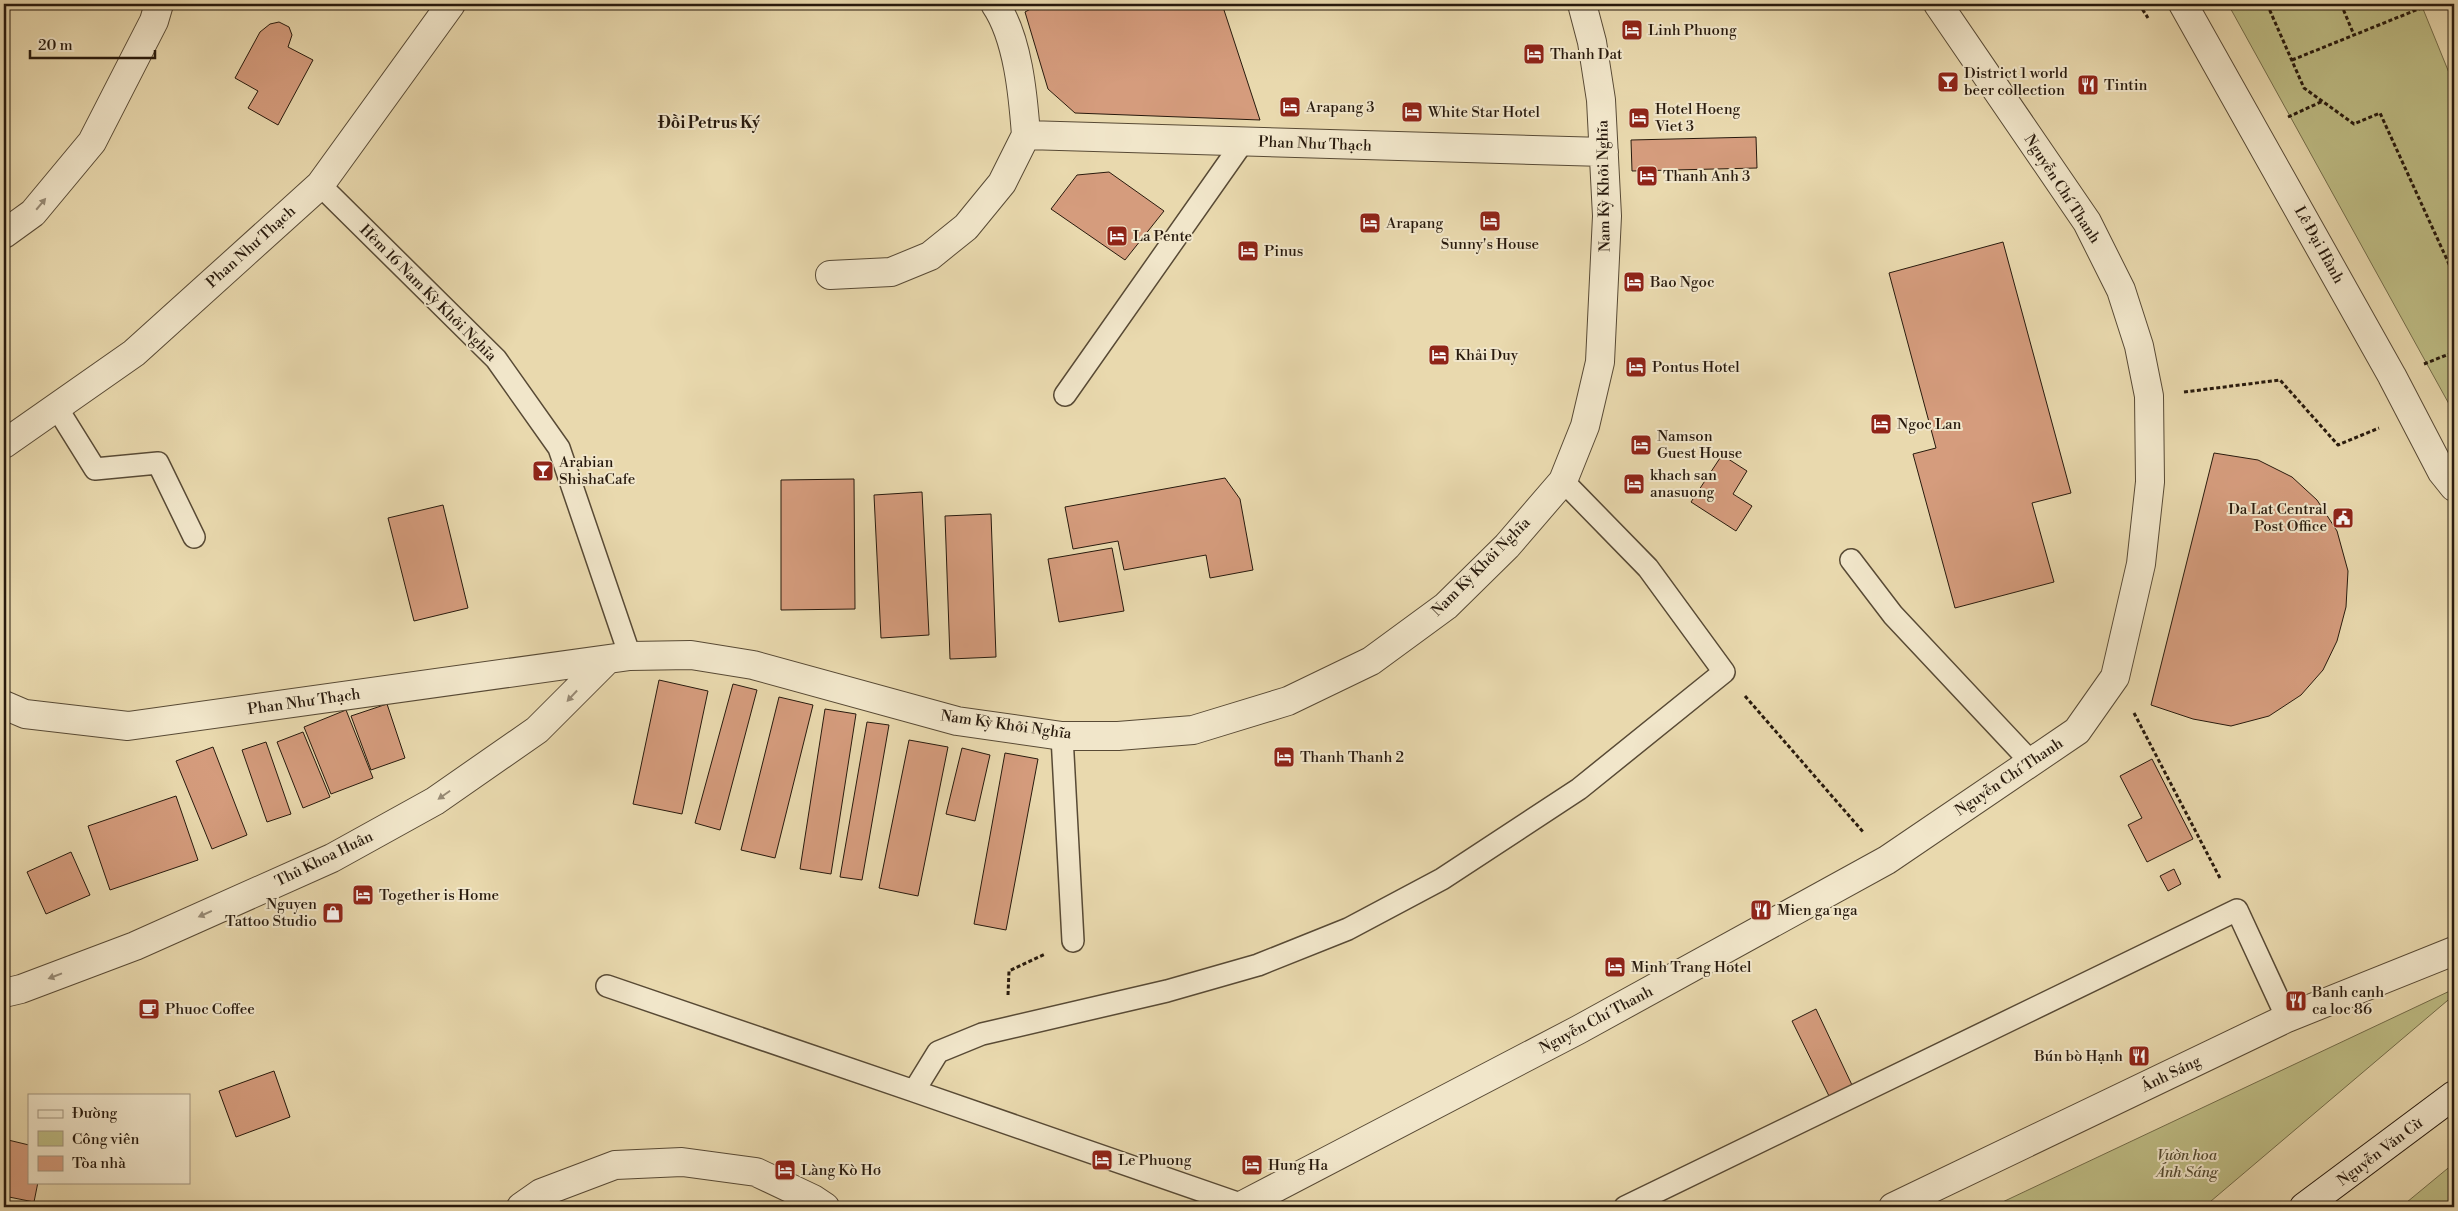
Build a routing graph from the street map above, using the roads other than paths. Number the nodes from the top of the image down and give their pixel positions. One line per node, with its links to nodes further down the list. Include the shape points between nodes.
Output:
1 (159, 4): 11 (street, one-way to 1, via 33,213 92,142 154,21)
2 (451, 4): 10 (street, Phan Như Thạch)
3 (995, 4): 7 (street, via 1002,15 1022,83)
4 (1582, 4): 9 (street, Nam Kỳ Khởi Nghĩa, via 1601,100)
5 (1938, 4): 23 (street, Nguyễn Chí Thanh, via 2087,222 2121,290 2139,346 2149,396 2150,482 2141,564 2115,677 2077,731)
6 (2183, 4): 17 (street, Lê Đại Hành, via 2442,472)
7 (1026, 135): 8 (street, Phan Như Thạch); 12 (street, via 1002,182 966,227 930,256 891,272)
8 (1243, 142): 9 (street, Phan Như Thạch); 13 (lane)
9 (1604, 152): 16 (street, Nam Kỳ Khởi Nghĩa, via 1607,216 1600,362 1585,426)
10 (320, 185): 14 (street, Phan Như Thạch, via 134,353); 20 (lane, Hẻm 16 Nam Kỳ Khởi Nghĩa, via 496,358 559,448)
11 (4, 234)
12 (830, 275)
13 (1065, 395)
14 (57, 408): 15 (street, Phan Như Thạch); 18 (lane, via 95,469 158,463)
15 (4, 444)
16 (1563, 481): 22 (street, Nam Kỳ Khởi Nghĩa, via 1507,546 1446,606 1371,661 1288,701 1192,730 1118,736); 29 (lane, via 1648,568 1724,672 1579,790 1442,879 1348,929 1258,964 1167,991 982,1034 938,1052)
17 (2454, 486)
18 (194, 536)
19 (1852, 560): 23 (lane, via 1893,615)
20 (618, 658): 21 (street, Phan Như Thạch, via 128,726 25,714); 22 (street, Nam Kỳ Khởi Nghĩa, via 691,655 753,665 957,721); 27 (street, Thủ Khoa Huân, one-way to 27, via 537,730 436,801 384,830 332,858 135,946 21,990)
21 (4, 705)
22 (1062, 736): 24 (lane)
23 (2031, 762): 31 (street, Nguyễn Chí Thanh, via 1888,860 1578,1030)
24 (1073, 941)
25 (2454, 951): 28 (street, Ánh Sáng)
26 (607, 986): 29 (lane)
27 (4, 993)
28 (2287, 1018): 34 (lane, via 2237,910); 35 (street, Ánh Sáng)
29 (914, 1091): 31 (lane)
30 (2454, 1095): 36 (street, Nguyễn Văn Cừ)
31 (1241, 1206)
32 (522, 1207): 33 (street, via 541,1193 615,1165 682,1162 756,1172)
33 (825, 1207)
34 (1625, 1207)
35 (1893, 1207)
36 (2304, 1207)

